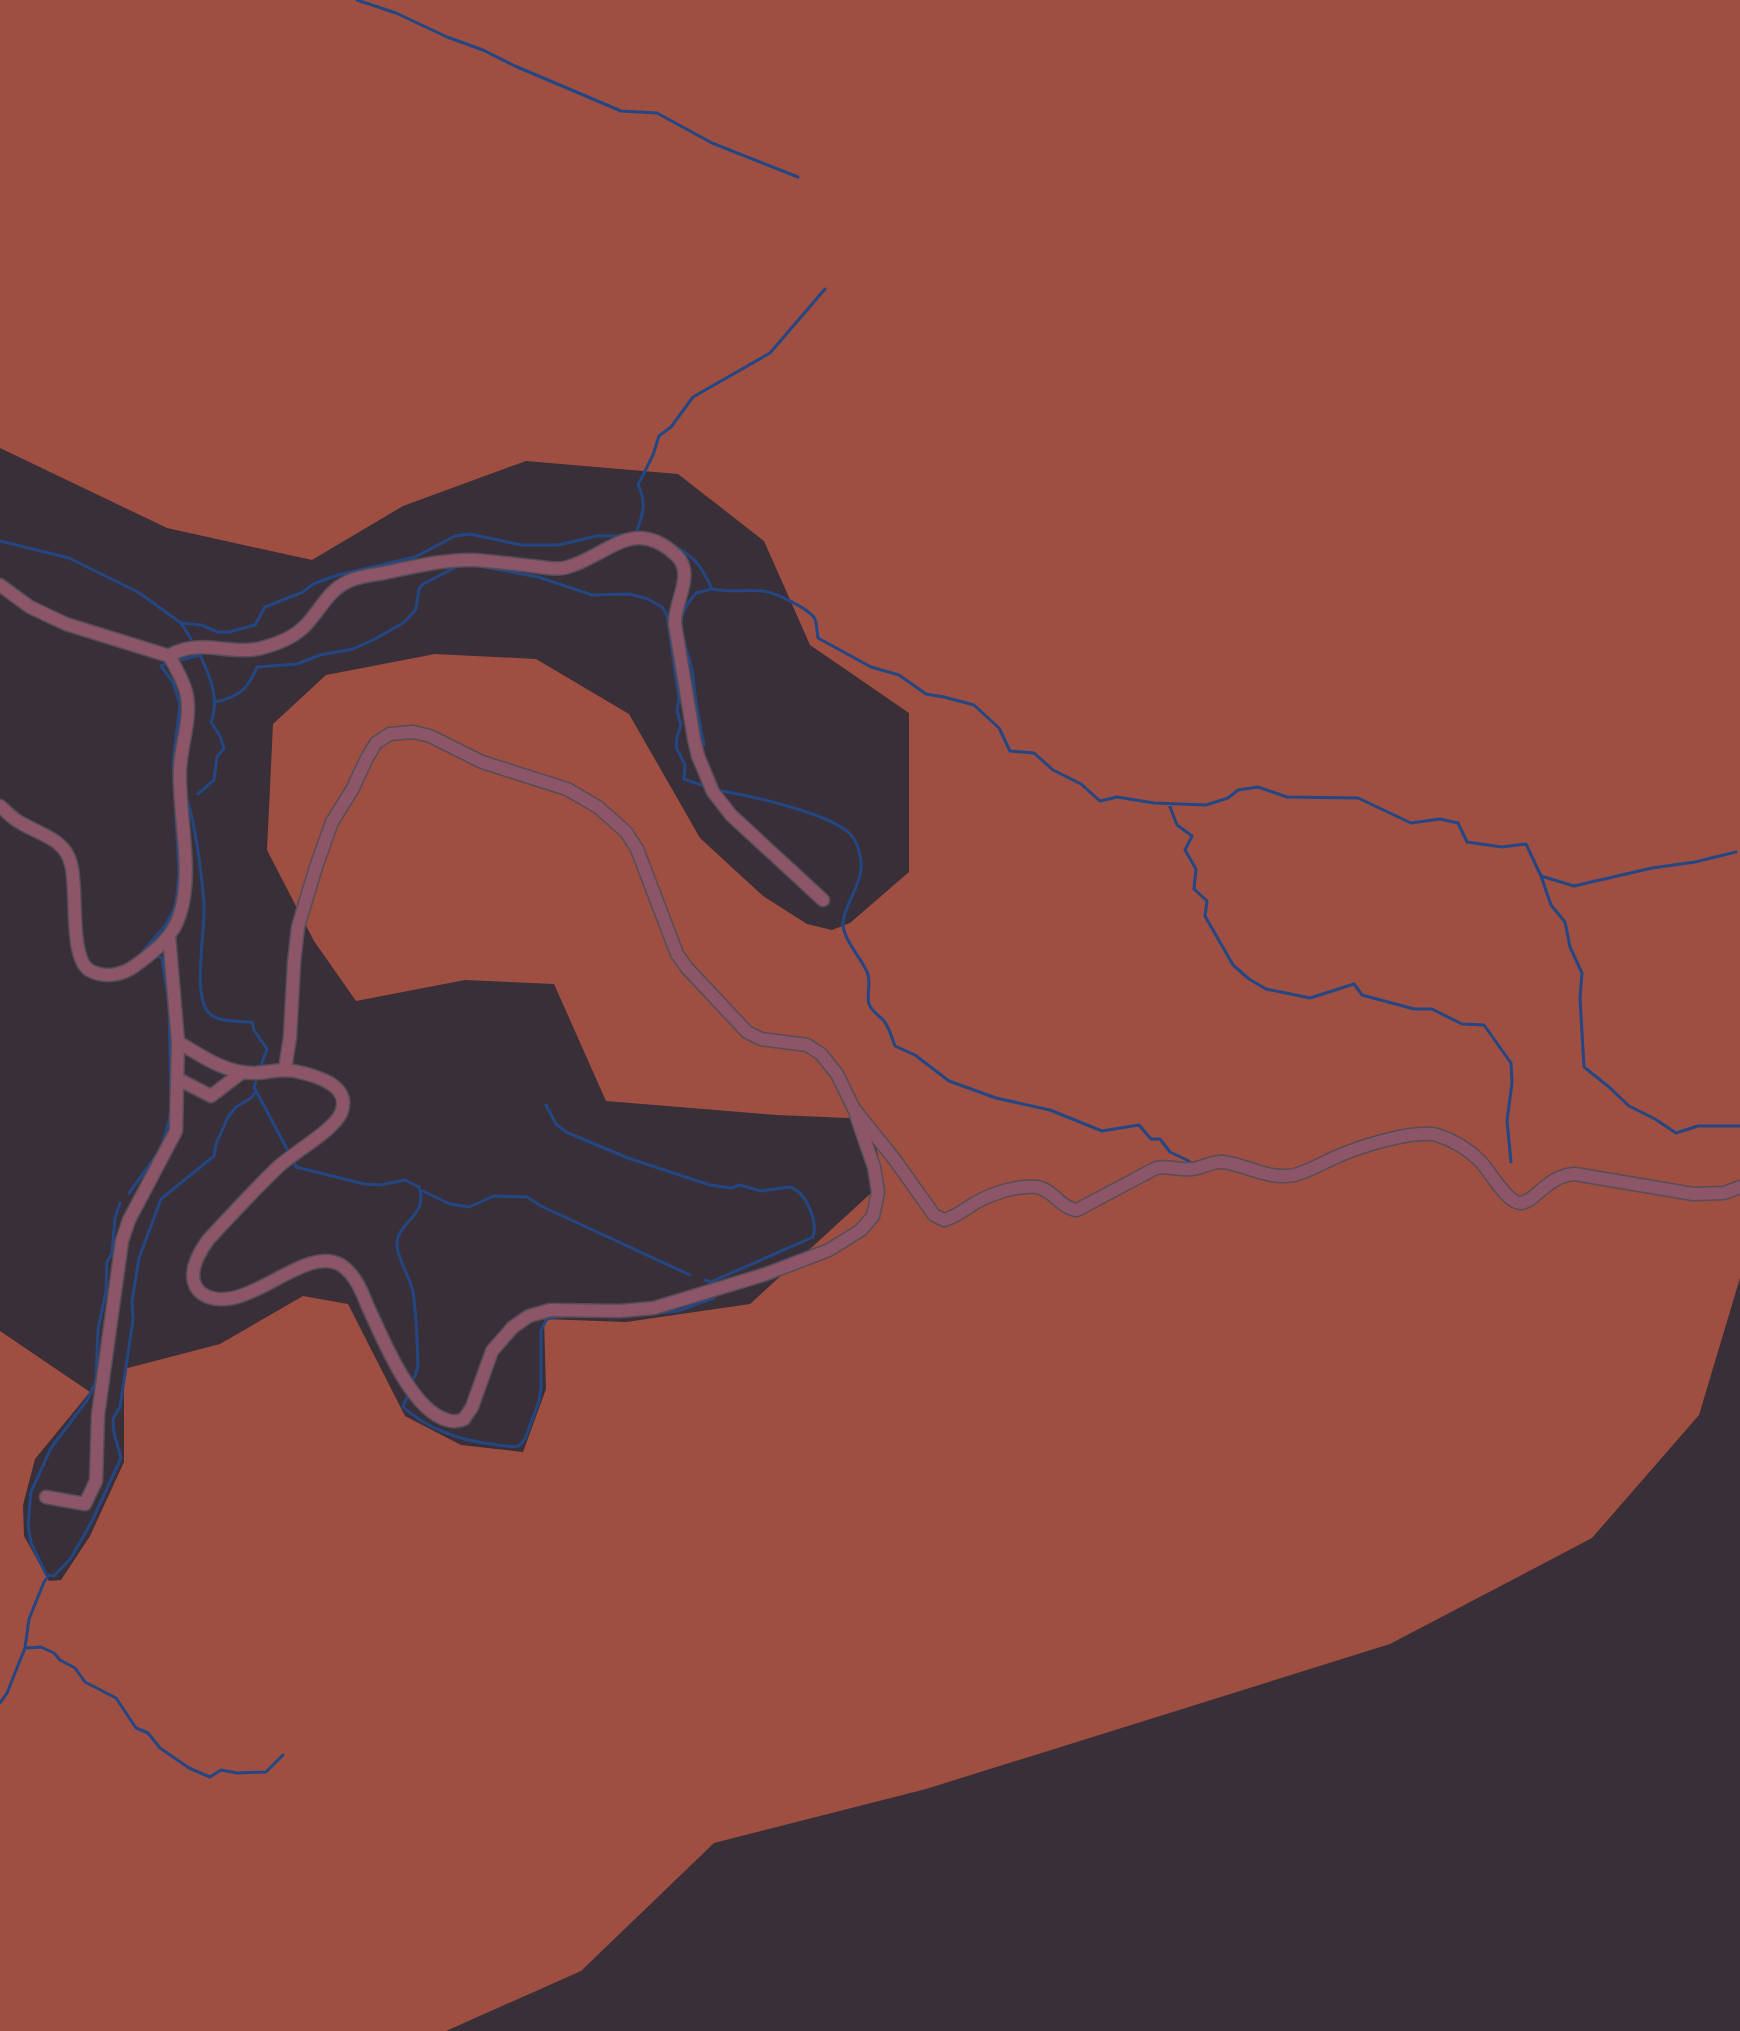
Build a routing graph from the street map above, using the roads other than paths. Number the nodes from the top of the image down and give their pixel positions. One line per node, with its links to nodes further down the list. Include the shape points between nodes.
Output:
1 (0, 585): 2 (street, via 30,607 66,624)
2 (170, 656): 4 (street, via 198,646 253,650 286,639 306,625 340,586 360,578 466,560 563,568 622,541 652,541 674,553 683,566 675,624 690,720 708,782 726,810); 5 (street, via 185,687 188,709 180,767 184,892 181,913)
3 (0, 806): 5 (street, via 18,822 67,852 74,877 78,949 85,967 96,973 121,973 141,962)
4 (823, 900)
5 (169, 936): 6 (street)
6 (178, 1042): 8 (street, via 220,1066); 9 (street)
7 (285, 1069): 8 (street); 10 (street, via 298,927 325,840 376,744 390,734 413,732 430,736 482,762 567,789 611,818 637,849 677,954 687,968 747,1032 761,1039 798,1042 821,1054 837,1074); 10 (street, via 334,1085 342,1095 341,1113 332,1125 279,1166 208,1240 195,1265 195,1286 204,1296 234,1299 303,1267 324,1261 338,1264 354,1278 397,1366 420,1402 435,1415 455,1422 464,1419 472,1407 492,1351 513,1327 529,1317 550,1310 654,1308 766,1274 829,1250 861,1230 876,1209 878,1184)
8 (241, 1072): 9 (street, via 211,1096)
9 (178, 1079): 12 (street, via 174,1136 134,1209 122,1240 98,1415 94,1485 86,1504)
10 (854, 1109): 11 (street, via 934,1215 944,1220 982,1199 1020,1187 1046,1190 1077,1210 1162,1166 1192,1169 1221,1162 1270,1175 1291,1175 1366,1145 1422,1134 1441,1136 1460,1145 1517,1202 1527,1202 1566,1174 1693,1194 1724,1193)
11 (1740, 1187)
12 (46, 1497)

